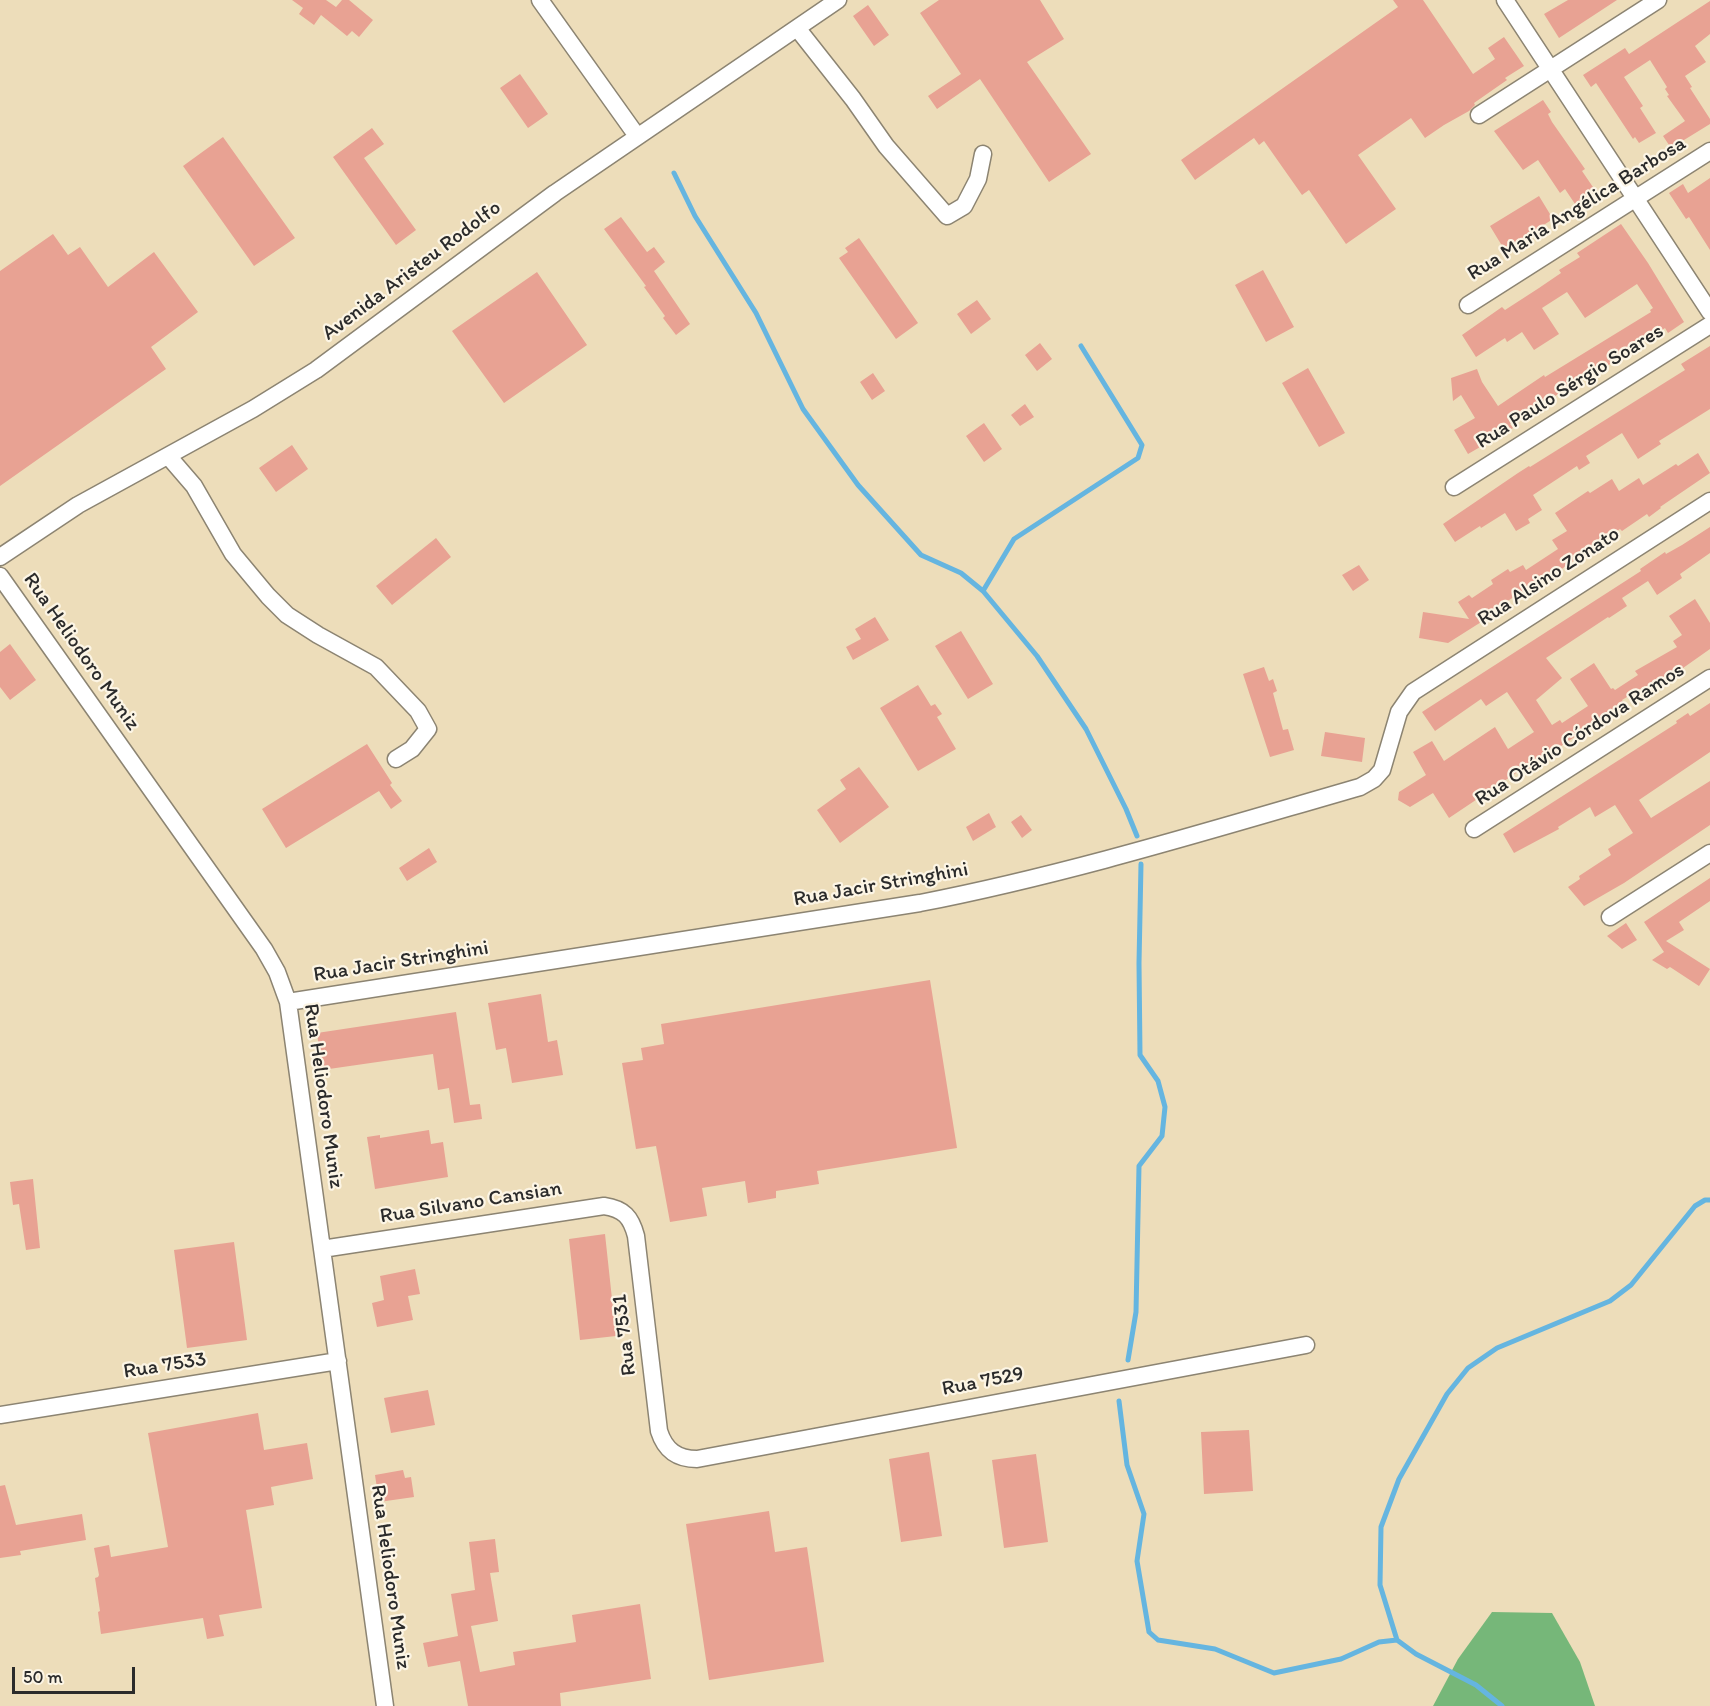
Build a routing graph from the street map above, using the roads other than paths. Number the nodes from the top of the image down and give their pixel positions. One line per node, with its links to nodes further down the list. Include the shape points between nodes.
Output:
1 (540, 0): 8 (street)
2 (838, 0): 5 (street, Avenida Aristeu Rodolfo)
3 (1505, 0): 6 (street)
4 (1658, 0): 6 (street)
5 (797, 28): 8 (street, Avenida Aristeu Rodolfo); 10 (street, via 886,146 947,216 964,206 978,179)
6 (1552, 68): 7 (street); 11 (street)
7 (1479, 116)
8 (637, 136): 15 (street, Avenida Aristeu Rodolfo, via 501,231 316,370)
9 (1710, 151): 11 (street, Rua Maria Angélica Barbosa)
10 (983, 154)
11 (1636, 198): 12 (street, Rua Maria Angélica Barbosa); 13 (street)
12 (1468, 305)
13 (1710, 312)
14 (1710, 325): 16 (street, Rua Paulo Sérgio Soares)
15 (169, 457): 18 (street, Avenida Aristeu Rodolfo, via 78,506); 22 (street, via 194,486 233,554 268,596 295,620 376,667 418,711 428,729 412,749)
16 (1454, 487)
17 (1710, 501): 21 (street, Rua Alsino Zonato)
18 (0, 557)
19 (0, 576): 26 (street, Rua Heliodoro Muniz, via 264,949)
20 (1710, 678): 23 (street, Rua Otávio Córdova Ramos)
21 (1413, 692): 26 (street, Rua Jacir Stringhini, via 1399,712 1382,770 1360,787 1094,863 920,903)
22 (396, 759)
23 (1474, 829)
24 (1710, 853): 25 (street)
25 (1610, 917)
26 (288, 1002): 28 (street, Rua Heliodoro Muniz)
27 (625, 1213): 28 (street, Rua Silvano Cansian, via 604,1206); 32 (street, Rua 7531, via 636,1236 659,1431)
28 (322, 1249): 30 (street, Rua Heliodoro Muniz)
29 (1306, 1345): 32 (street, Rua 7529, via 697,1459)
30 (338, 1361): 31 (street, Rua 7533); 33 (street, Rua Heliodoro Muniz)
31 (0, 1415)
32 (669, 1451)
33 (385, 1706)

